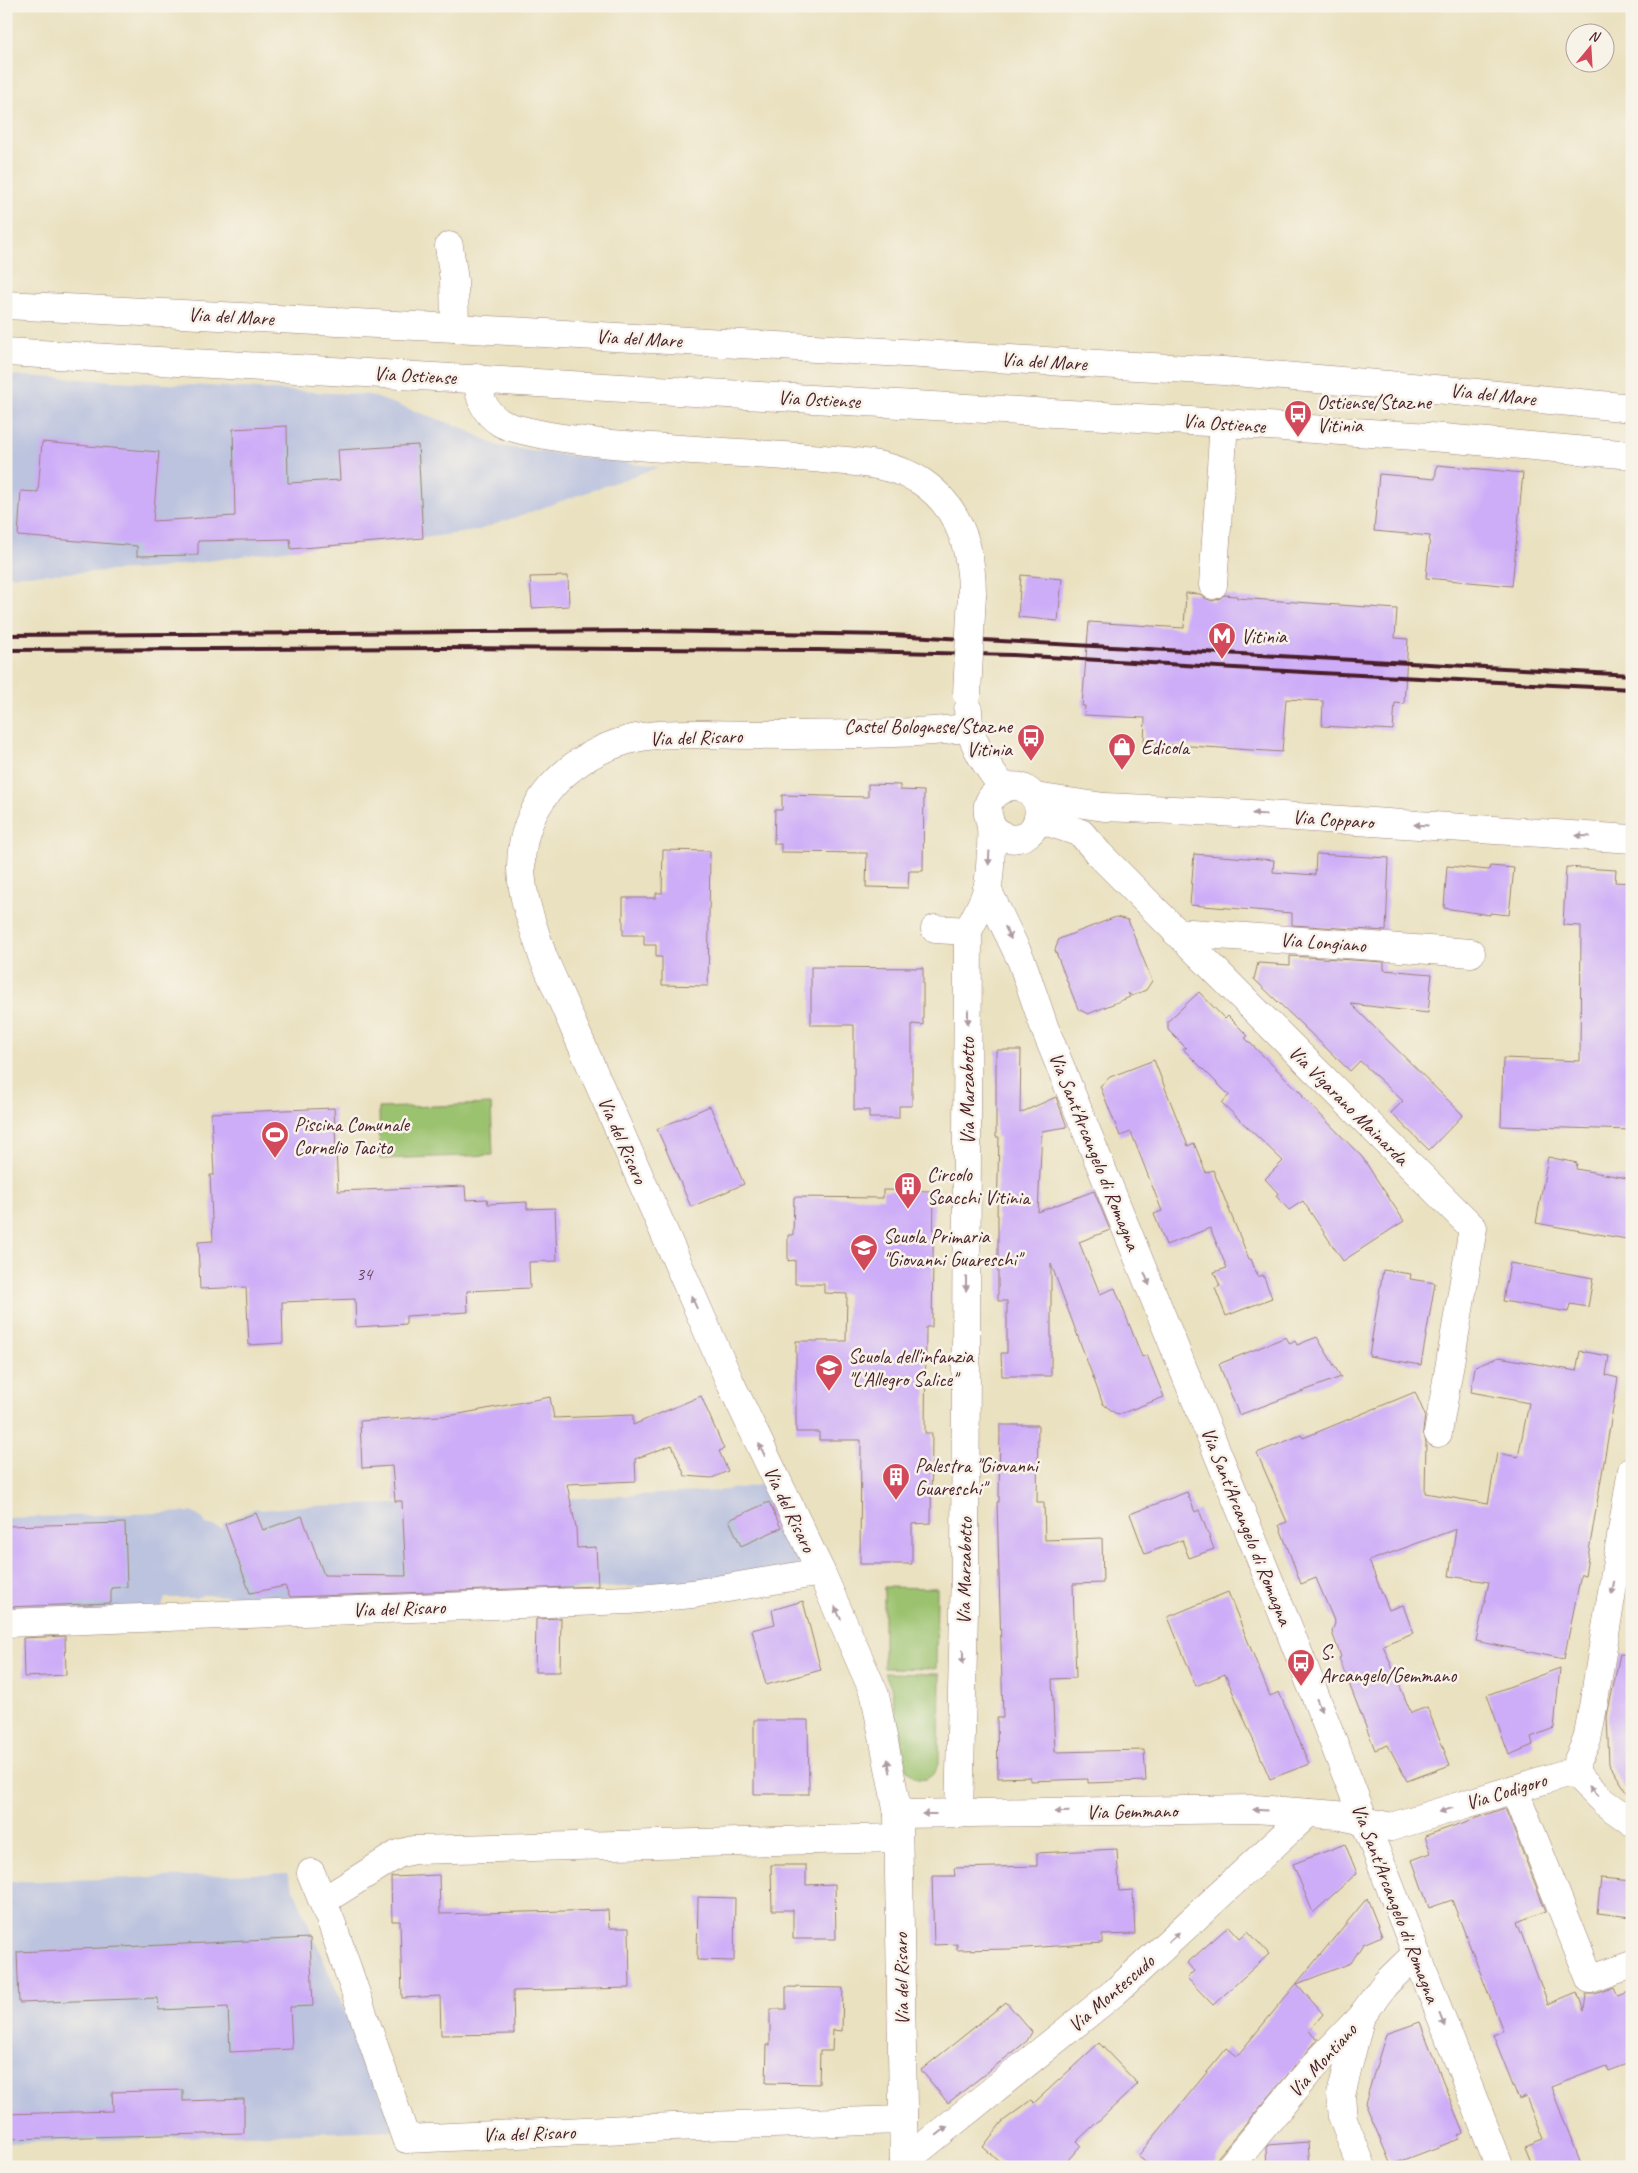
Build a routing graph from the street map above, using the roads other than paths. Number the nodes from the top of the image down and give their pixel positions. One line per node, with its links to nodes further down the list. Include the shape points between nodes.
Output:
1 (449, 246): 3 (street, via 454,280)
2 (6, 305): 3 (street, Via del Mare)
3 (455, 328): 6 (street, Via del Mare, via 1224,371)
4 (6, 352): 5 (street, Via Ostiense)
5 (477, 378): 7 (street, Via Ostiense); 10 (street, bridge, via 478,395 494,418 502,424 550,437 856,462 890,468 920,480 932,489 957,521 970,562)
6 (1632, 408)
7 (1224, 423): 8 (street, Via Ostiense); 9 (street, via 1206,546)
8 (1632, 455)
9 (1213, 585)
10 (968, 728): 11 (street, via 982,760); 24 (street, Via del Risaro, one-way to 10, via 730,1382 543,957 523,893 523,845 531,816 547,789 597,752 629,740 667,735 890,734)
11 (1004, 789): 13 (street, via 1010,786 1024,788); 14 (street, via 998,791 988,804 987,816)
12 (1089, 805): 13 (street, Via Copparo); 15 (street); 16 (street, Via Copparo, one-way to 12)
13 (1037, 808): 14 (street, via 1033,831 1022,838 1006,838); 15 (street)
14 (991, 827): 17 (street, one-way to 17)
15 (1081, 833): 20 (street, Via Vigarano Mainarda)
16 (1632, 840)
17 (987, 889): 19 (street); 30 (street, Via Sant'Arcangelo di Romagna, one-way to 30, via 1022,962 1049,1038)
18 (936, 929): 19 (street)
19 (968, 931): 29 (street, Via Marzabotto, one-way to 29, via 965,1560)
20 (1176, 932): 21 (street, Via Longiano); 22 (street, Via Vigarano Mainarda, via 1473,1228)
21 (1471, 953)
22 (1438, 1433)
23 (1632, 1470): 26 (street, one-way to 26, via 1587,1740)
24 (821, 1572): 25 (street, Via del Risaro, via 692,1594 629,1600); 32 (street, Via del Risaro, one-way to 24, via 875,1695)
25 (6, 1622)
26 (1573, 1771): 27 (street, Via Codigoro); 31 (street, Via Codigoro, one-way to 26, via 1604,1802)
27 (1514, 1789): 30 (street, Via Codigoro, one-way to 30, via 1391,1826); 36 (street, via 1590,1978)
28 (1308, 1813): 29 (street, Via Gemmano, one-way to 29, via 1255,1809); 30 (street, Via Gemmano); 39 (street, Via Montescudo, one-way to 28, via 1115,1992)
29 (959, 1814): 32 (street, Via Gemmano, one-way to 32)
30 (1364, 1821): 35 (street, Via Sant'Arcangelo di Romagna)
31 (1632, 1822)
32 (898, 1826): 34 (street, via 413,1850 398,1854); 38 (street, Via del Risaro)
33 (311, 1873): 34 (street, Via del Risaro)
34 (323, 1901): 38 (street, Via del Risaro, via 406,2138)
35 (1416, 1954): 37 (street, Via Montiano, via 1385,1984); 42 (street, Via Sant'Arcangelo di Romagna, one-way to 42)
36 (1632, 1964)
37 (1360, 2018): 40 (street, Via Montiano, via 1313,2067); 41 (street, via 1342,2095 1343,2119)
38 (903, 2120): 39 (street, Via del Risaro)
39 (904, 2164)
40 (1230, 2167)
41 (1362, 2167)
42 (1500, 2167)

